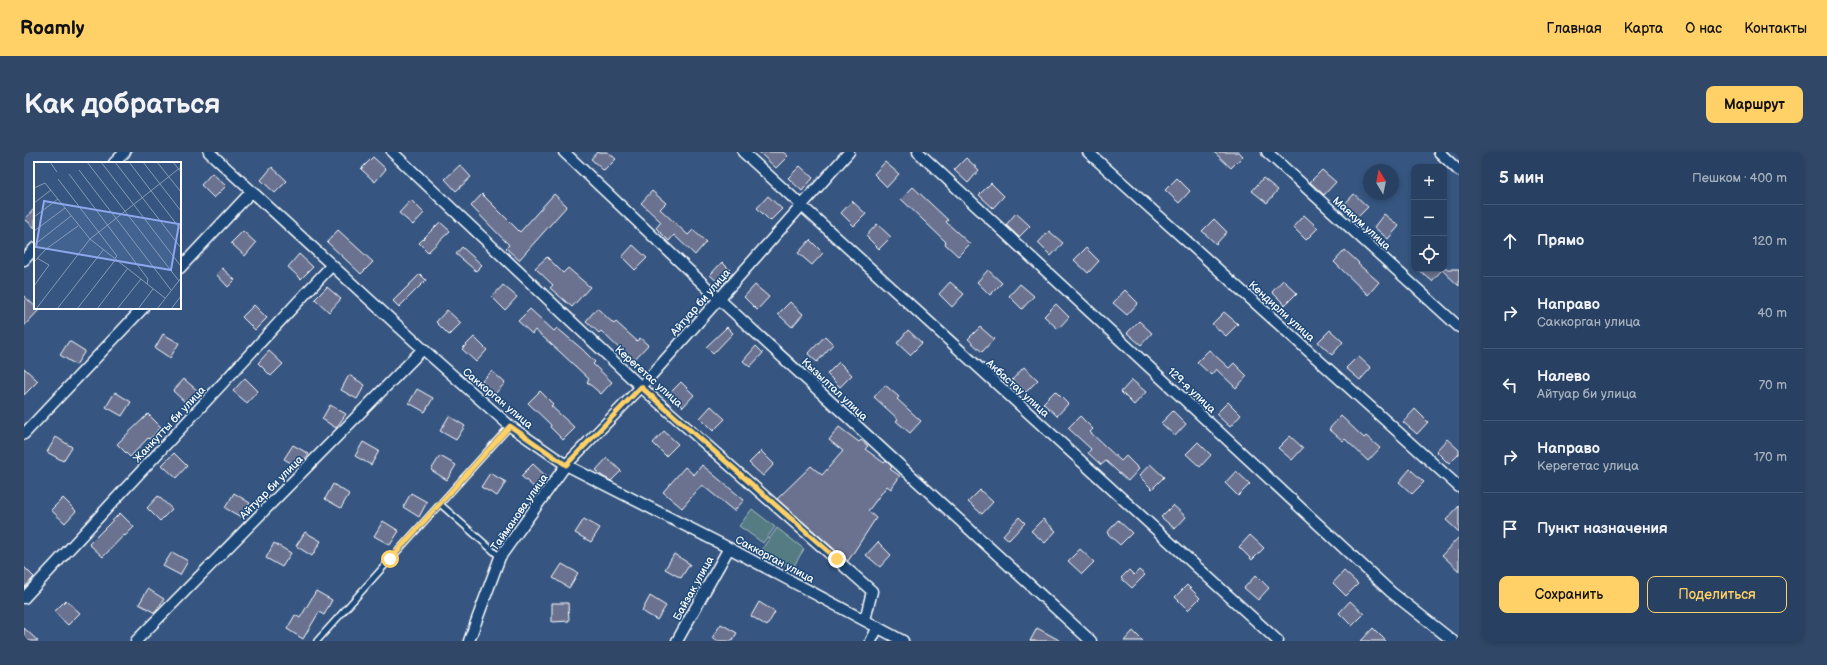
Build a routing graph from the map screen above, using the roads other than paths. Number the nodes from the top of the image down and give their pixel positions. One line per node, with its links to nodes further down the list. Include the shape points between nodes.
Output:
1 (125, 152): 11 (street)
2 (209, 152): 13 (street, Саккорган улица)
3 (392, 152): 23 (street, Керегетас улица)
4 (564, 152): 19 (street, Кызылтал улица)
5 (743, 152): 14 (street, Акбастау улица)
6 (850, 152): 14 (street, Айтуар би улица)
7 (918, 152): 42 (street, 129-я улица, via 1391,592)
8 (1088, 152): 27 (street, Кендирли улица)
9 (1267, 152): 21 (street, Маякум улица)
10 (1439, 152): 12 (street)
11 (115, 162)
12 (1459, 171)
13 (252, 191): 17 (street, Саккорган улица); 18 (street)
14 (801, 206): 19 (street, Айтуар би улица); 41 (street, Акбастау улица)
15 (34, 249): 16 (street)
16 (24, 260)
17 (332, 265): 22 (street, Саккорган улица); 31 (street, Жанкутты би улица)
18 (181, 267)
19 (719, 299): 23 (street, Айтуар би улица); 40 (street, Кызылтал улица)
20 (142, 309): 25 (street)
21 (1459, 327)
22 (423, 349): 24 (street, Саккорган улица); 34 (street, Айтуар би улица)
23 (641, 387): 26 (street, Айтуар би улица); 32 (street, Керегетас улица, via 872,591)
24 (510, 426): 26 (street, Саккорган улица); 28 (lane)
25 (24, 434)
26 (566, 465): 29 (street, Саккорган улица); 30 (street, Тайманова улица)
27 (1459, 487)
28 (440, 504): 30 (lane); 35 (lane)
29 (729, 548): 32 (street, Саккорган улица); 37 (street, Байзак улица)
30 (500, 558): 36 (street, Тайманова улица)
31 (24, 598)
32 (864, 620): 33 (street, Саккорган улица)
33 (878, 627): 38 (street); 39 (street, Саккорган улица)
34 (136, 641)
35 (317, 641)
36 (469, 641)
37 (677, 641)
38 (871, 641)
39 (903, 641)
40 (1092, 641)
41 (1278, 641)
42 (1453, 641)

